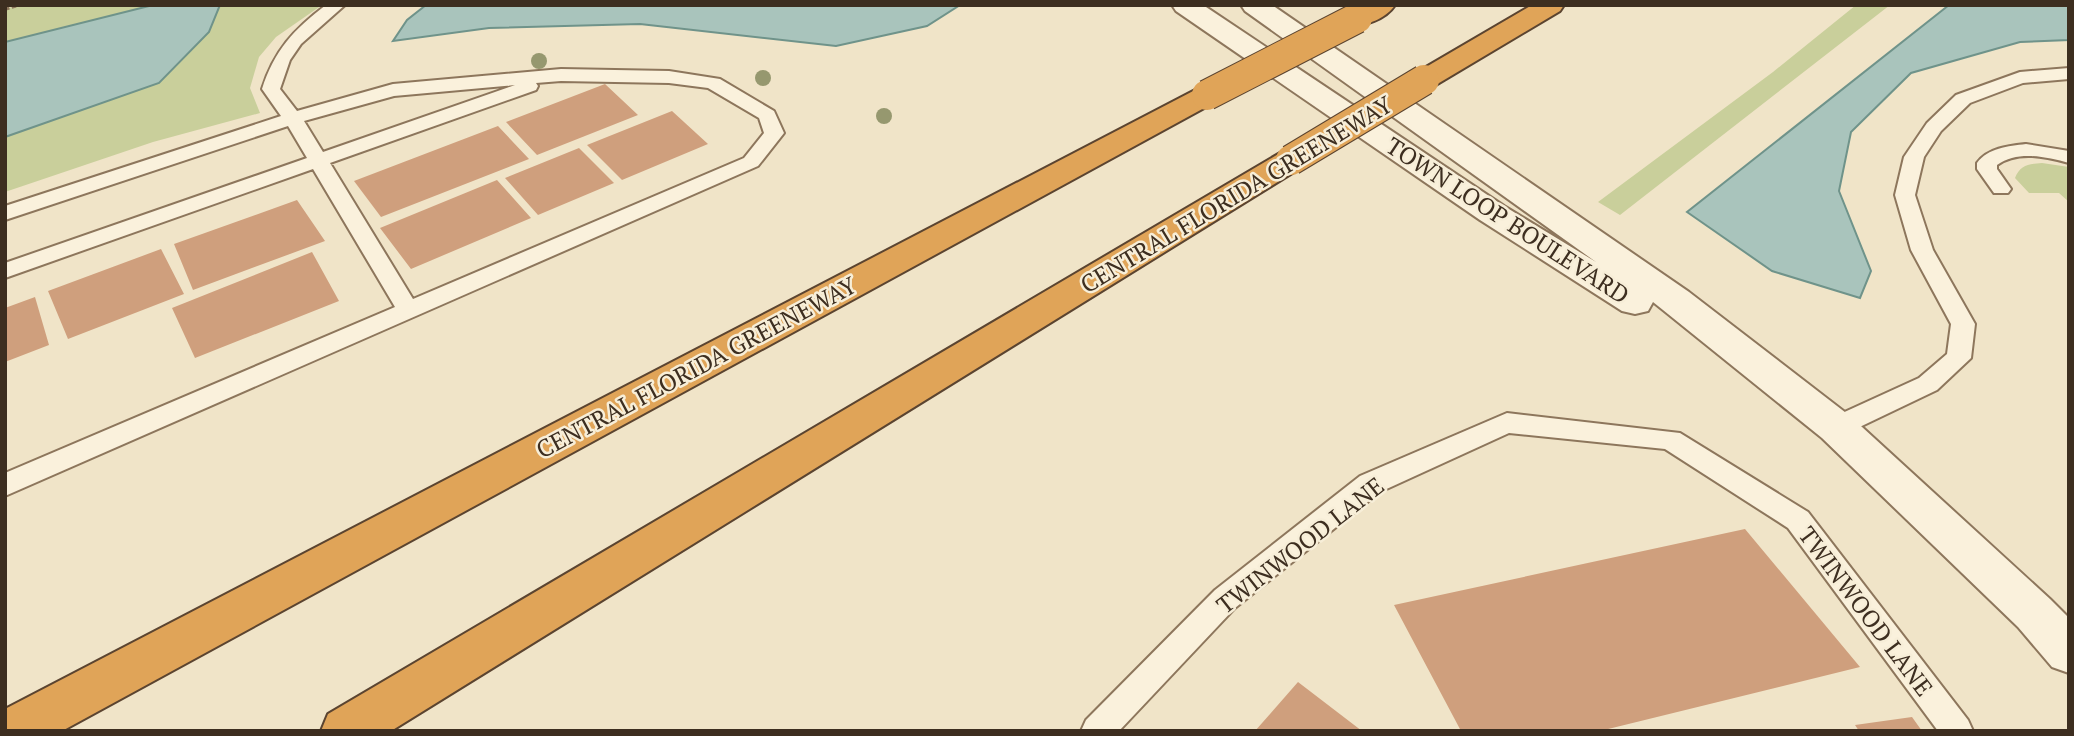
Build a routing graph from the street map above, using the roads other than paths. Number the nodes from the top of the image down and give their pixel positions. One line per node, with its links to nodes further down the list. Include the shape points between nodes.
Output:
1 (337, 5): 8 (lane, via 293,39 278,64 271,89)
2 (1185, 5): 15 (street, TOWN LOOP BOULEVARD, via 1492,213)
3 (1254, 5): 15 (street, TOWN LOOP BOULEVARD, via 1676,301)
4 (1551, 5): 19 (highway, CENTRAL FLORIDA GREENEWAY, bridge)
5 (1369, 12): 18 (highway, CENTRAL FLORIDA GREENEWAY, bridge)
6 (2069, 73): 15 (lane, via 2020,78 1963,99 1920,147 1905,195 1922,250 1964,324 1959,358 1928,383)
7 (561, 75): 8 (lane, via 393,90); 10 (lane); 14 (lane, via 713,83 766,115 774,133 751,162)
8 (293, 118): 10 (lane); 12 (lane)
9 (2069, 157): 11 (lane, via 2041,152 1999,155 1987,163 1987,169)
10 (318, 159): 13 (lane); 14 (lane)
11 (2001, 189)
12 (5, 213)
13 (5, 271)
14 (408, 310): 16 (lane)
15 (1836, 427): 17 (street, TOWN LOOP BOULEVARD, via 2034,613)
16 (5, 485)
17 (2069, 652)
18 (13, 731)
19 (346, 731)
20 (1097, 731): 21 (lane, TWINWOOD LANE, via 1226,599 1370,484 1507,423 1671,440 1798,520)
21 (1957, 731)

